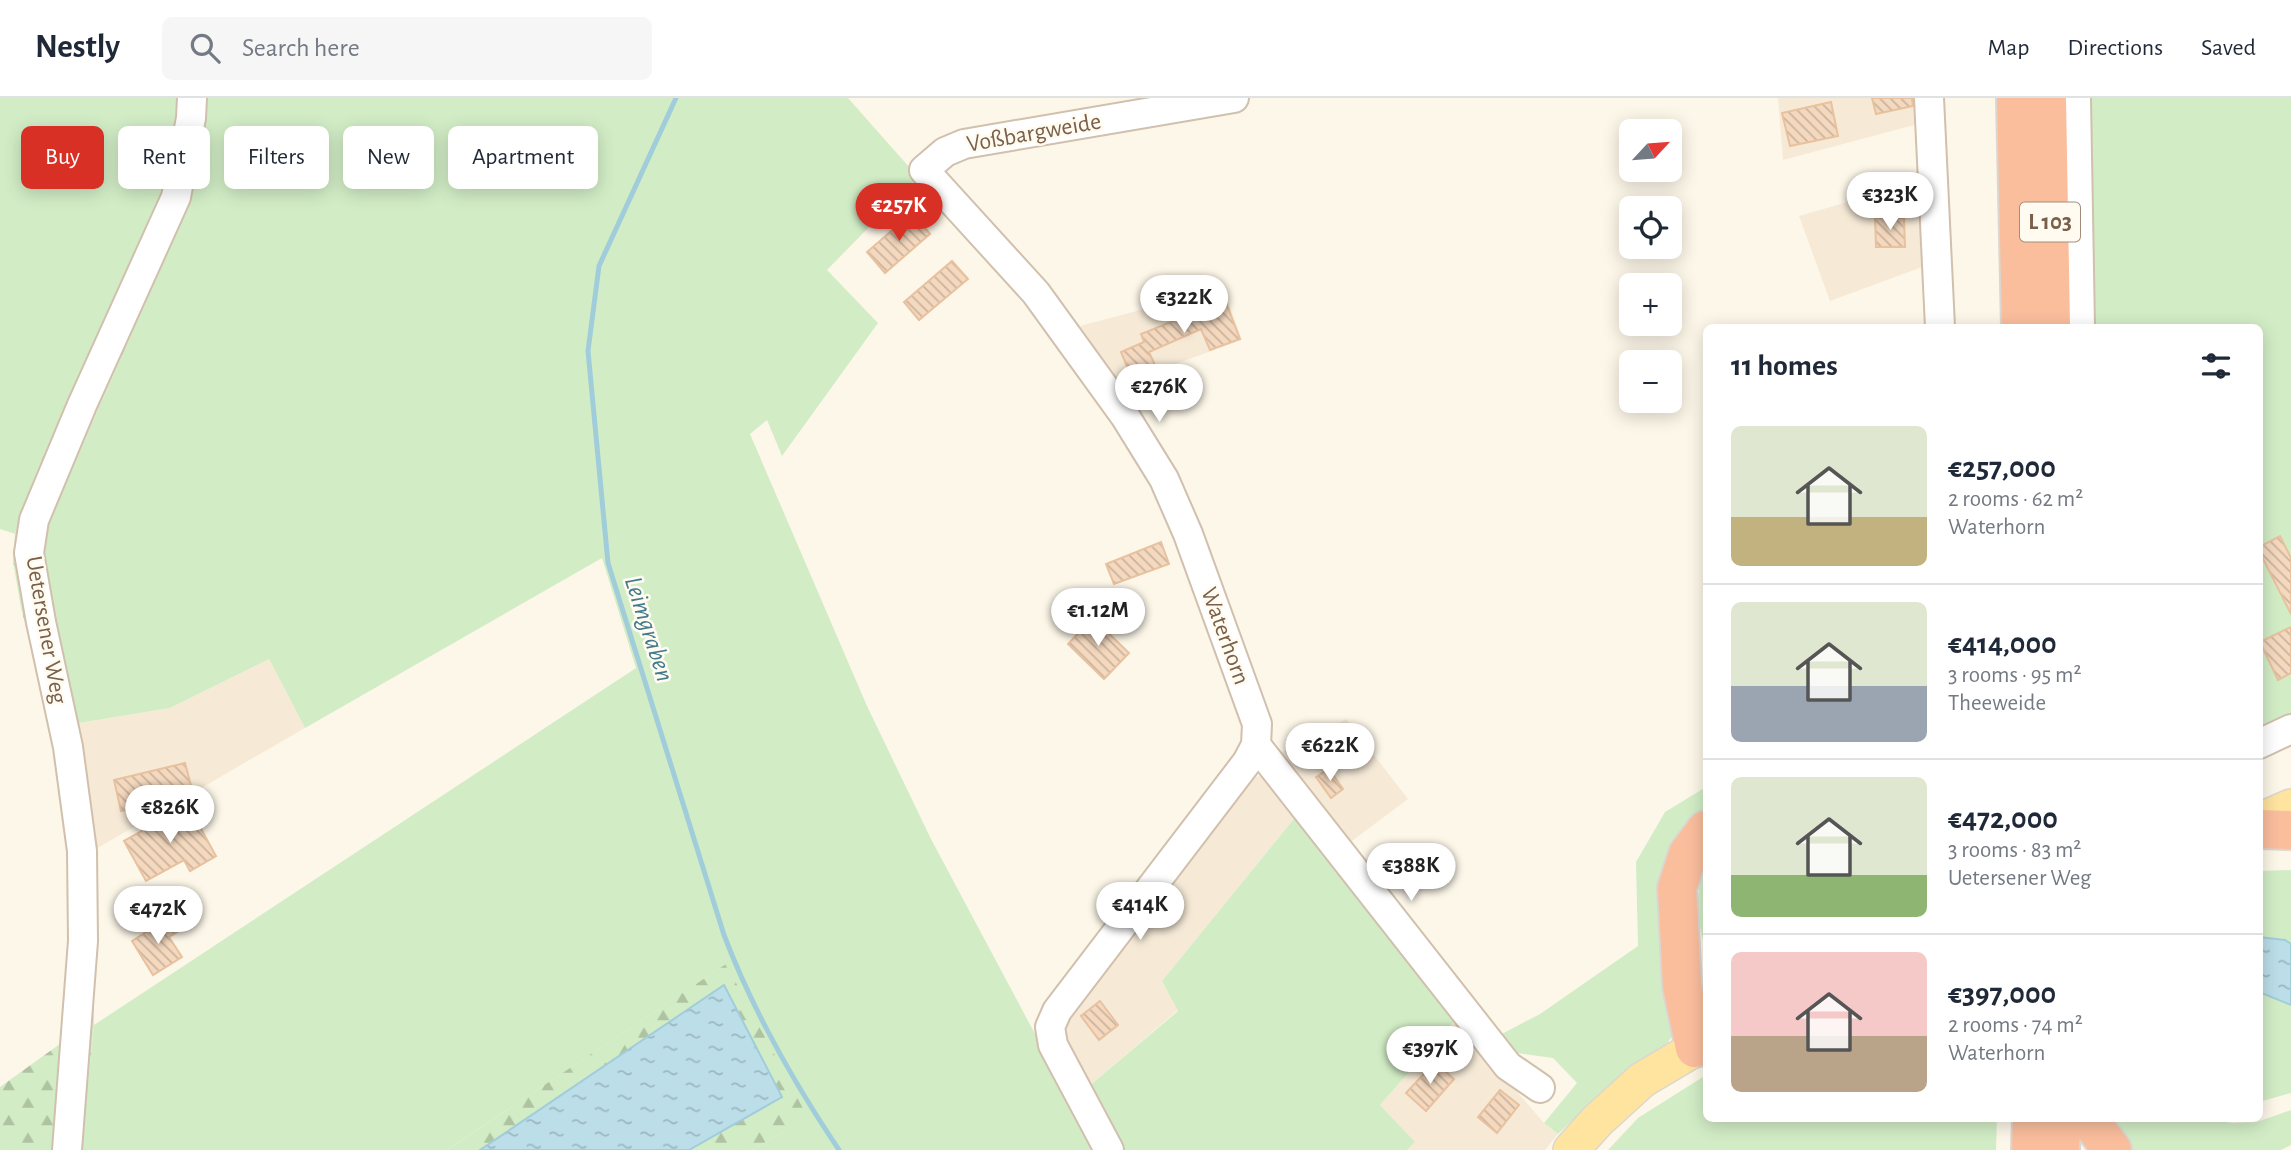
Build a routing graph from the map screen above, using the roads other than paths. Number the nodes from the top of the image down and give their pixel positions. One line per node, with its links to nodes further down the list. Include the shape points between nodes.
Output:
1 (192, 98): 27 (street, Uetersener Weg, via 176,197 34,520 29,553 68,747 82,851 83,941)
2 (1234, 98): 7 (street, Voßbargweide, via 964,144 945,152)
3 (1929, 98): 8 (street)
4 (2016, 98): 9 (highway, L 103)
5 (2047, 98): 10 (highway, L 103)
6 (2076, 98): 11 (street)
7 (925, 170): 14 (street, Waterhorn, via 1036,293 1125,416 1164,479 1257,724)
8 (1940, 324)
9 (2021, 324)
10 (2051, 324)
11 (2080, 324)
12 (2291, 729): 13 (street)
13 (2263, 742)
14 (1256, 745): 23 (street, via 1508,1066); 28 (street, via 1057,1011 1050,1027 1054,1045)
15 (2291, 807): 16 (main road)
16 (2263, 819)
17 (2263, 829): 18 (highway)
18 (2291, 830)
19 (1703, 834): 20 (highway, via 1683,866)
20 (1677, 911): 21 (highway); 22 (highway, via 1682,986)
21 (1703, 970)
22 (1701, 1045): 29 (main road, via 1642,1080)
23 (1540, 1088)
24 (2032, 1122): 30 (highway)
25 (2061, 1122): 31 (highway)
26 (2091, 1122): 32 (highway)
27 (67, 1150)
28 (1110, 1150)
29 (1571, 1150)
30 (2031, 1150)
31 (2060, 1150)
32 (2112, 1150)

